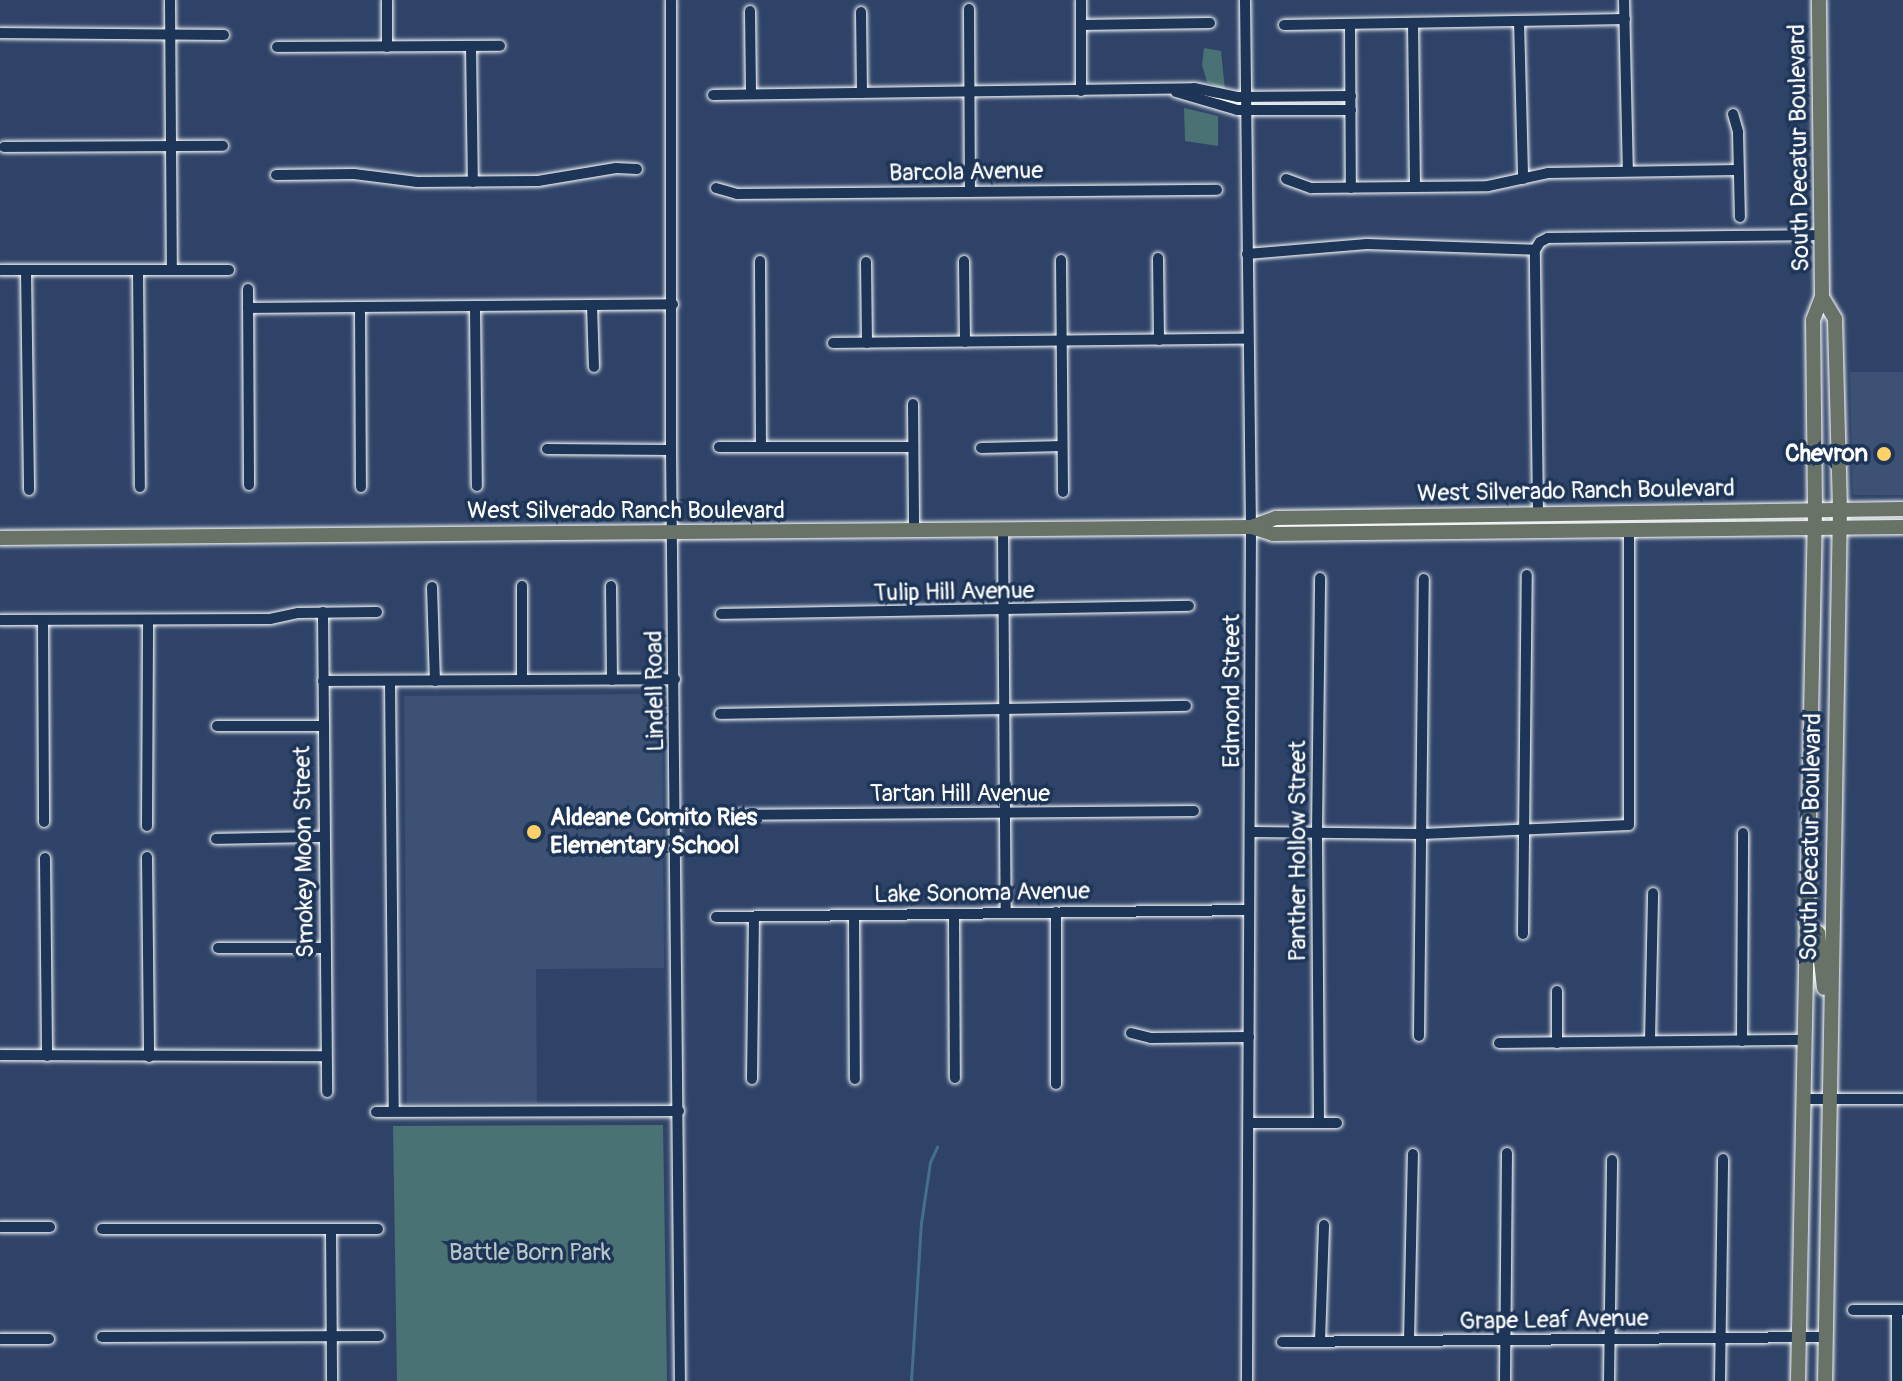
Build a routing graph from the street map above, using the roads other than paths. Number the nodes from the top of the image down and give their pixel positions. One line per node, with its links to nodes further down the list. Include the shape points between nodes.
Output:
1 (170, 0): 19 (street)
2 (387, 0): 24 (street)
3 (671, 0): 67 (street, Lindell Road)
4 (1081, 0): 16 (street)
5 (1245, 0): 32 (street, Edmond Street)
6 (1624, 0): 11 (street)
7 (1819, 0): 52 (main road, South Decatur Boulevard)
8 (969, 9): 27 (street)
9 (750, 11): 29 (street)
10 (861, 12): 28 (street)
11 (1625, 19): 12 (street); 41 (street)
12 (1519, 21): 14 (street); 44 (street)
13 (1210, 23): 16 (street)
14 (1413, 23): 15 (street); 46 (street)
15 (1350, 24): 17 (street); 31 (street)
16 (1081, 25): 26 (street)
17 (1284, 25)
18 (0, 33): 19 (street)
19 (171, 34): 20 (street); 38 (street)
20 (224, 35)
21 (471, 46): 22 (street); 24 (street); 45 (street)
22 (500, 46)
23 (277, 47): 24 (street)
24 (387, 47)
25 (1170, 90): 26 (street); 32 (street); 34 (street)
26 (1081, 91): 27 (street)
27 (970, 92): 28 (street); 50 (street)
28 (862, 93): 29 (street)
29 (751, 94): 30 (street)
30 (713, 95)
31 (1351, 96): 32 (street); 33 (street)
32 (1246, 97): 34 (street, Edmond Street)
33 (1351, 110): 34 (street); 48 (street)
34 (1246, 111): 54 (street, Edmond Street)
35 (1733, 114): 40 (street)
36 (223, 146): 38 (street)
37 (4, 147): 38 (street)
38 (172, 147): 63 (street)
39 (637, 169): 45 (street, via 538,181)
40 (1738, 170): 41 (street); 51 (street)
41 (1628, 171): 44 (street, via 1548,173)
42 (276, 175): 45 (street)
43 (1286, 179): 48 (street, via 1311,188)
44 (1523, 179): 46 (street, via 1488,186)
45 (473, 182)
46 (1415, 187): 48 (street)
47 (716, 188): 50 (street, Barcola Avenue, via 737,194)
48 (1351, 188)
49 (1217, 190): 50 (street, Barcola Avenue)
50 (970, 192)
51 (1740, 217)
52 (1822, 235): 53 (street, via 1548,238); 66 (main road, South Decatur Boulevard)
53 (1537, 246): 54 (street, via 1367,244); 96 (street)
54 (1247, 254): 72 (street, Edmond Street)
55 (1158, 258): 74 (street)
56 (1061, 260): 73 (street)
57 (760, 261): 82 (street)
58 (964, 261): 75 (street)
59 (866, 262): 77 (street)
60 (0, 270): 61 (street)
61 (26, 270): 62 (street); 91 (street)
62 (138, 270): 63 (street); 89 (street)
63 (172, 270): 64 (street)
64 (229, 270)
65 (248, 289): 71 (street)
66 (1822, 297): 93 (main road, South Decatur Boulevard, via 1813,320); 94 (main road, South Decatur Boulevard, via 1835,319)
67 (673, 304): 68 (street); 86 (street, Lindell Road)
68 (592, 305): 70 (street); 78 (street)
69 (360, 307): 70 (street); 71 (street); 90 (street)
70 (475, 307): 88 (street)
71 (248, 308): 87 (street)
72 (1248, 339): 74 (street); 97 (street, Edmond Street)
73 (1061, 340): 74 (street); 75 (street); 80 (street)
74 (1159, 340)
75 (965, 342): 77 (street)
76 (833, 343): 77 (street)
77 (867, 343)
78 (594, 367)
79 (913, 404): 83 (street)
80 (1062, 446): 84 (street); 92 (street)
81 (719, 447): 82 (street)
82 (761, 447): 83 (street)
83 (913, 447): 103 (street)
84 (981, 448)
85 (547, 449): 86 (street)
86 (671, 450): 104 (street, Lindell Road)
87 (249, 485)
88 (477, 486)
89 (140, 487)
90 (361, 487)
91 (29, 490)
92 (1063, 492)
93 (1815, 508): 94 (main road, West Silverado Ranch Boulevard); 96 (main road, West Silverado Ranch Boulevard); 100 (main road, South Decatur Boulevard)
94 (1840, 508): 95 (main road, West Silverado Ranch Boulevard); 99 (main road, South Decatur Boulevard)
95 (1903, 509)
96 (1538, 513): 97 (main road, West Silverado Ranch Boulevard, via 1276,518)
97 (1251, 527): 101 (main road, West Silverado Ranch Boulevard); 102 (main road, West Silverado Ranch Boulevard, via 1273,534); 138 (street, Edmond Street)
98 (1903, 527): 99 (main road, West Silverado Ranch Boulevard)
99 (1839, 528): 100 (main road, West Silverado Ranch Boulevard); 158 (main road, South Decatur Boulevard)
100 (1814, 529): 102 (main road, West Silverado Ranch Boulevard); 153 (main road, South Decatur Boulevard)
101 (1003, 530): 103 (main road, West Silverado Ranch Boulevard); 115 (street)
102 (1629, 530): 136 (street, via 1629,825)
103 (914, 531): 104 (main road, West Silverado Ranch Boulevard)
104 (674, 532): 105 (main road, West Silverado Ranch Boulevard); 120 (street, Lindell Road)
105 (0, 538)
106 (1527, 575): 136 (street)
107 (1320, 578): 137 (street, Panther Hollow Street)
108 (1424, 579): 140 (street)
109 (522, 586): 121 (street)
110 (611, 586): 122 (street)
111 (432, 587): 125 (street)
112 (1189, 606): 115 (street, Tulip Hill Avenue)
113 (323, 612): 114 (street); 119 (street, via 270,619); 123 (street, Smokey Moon Street)
114 (377, 612)
115 (1004, 612): 116 (street, Tulip Hill Avenue); 127 (street)
116 (721, 614)
117 (0, 620): 118 (street)
118 (43, 620): 119 (street); 134 (street)
119 (148, 620): 135 (street)
120 (675, 679): 122 (street); 180 (street, Lindell Road)
121 (522, 680): 122 (street); 125 (street)
122 (612, 680)
123 (323, 681): 124 (street); 130 (street, Smokey Moon Street)
124 (390, 681): 125 (street); 179 (street)
125 (435, 681)
126 (1186, 706): 127 (street)
127 (1005, 710): 128 (street); 133 (street)
128 (720, 714)
129 (217, 726): 130 (street)
130 (323, 726): 141 (street, Smokey Moon Street)
131 (1194, 811): 133 (street, Tartan Hill Avenue)
132 (727, 815): 133 (street, Tartan Hill Avenue)
133 (1005, 815): 148 (street)
134 (44, 822)
135 (147, 826)
136 (1522, 827): 140 (street); 154 (street)
137 (1317, 831): 138 (street); 140 (street); 183 (street, Panther Hollow Street)
138 (1252, 832): 146 (street, Edmond Street)
139 (1743, 833): 164 (street)
140 (1422, 834): 160 (street)
141 (324, 837): 142 (street); 156 (street, Smokey Moon Street)
142 (216, 839)
143 (147, 857): 170 (street)
144 (45, 858): 168 (street)
145 (1653, 893): 163 (street)
146 (1249, 910): 147 (street, Lake Sonoma Avenue); 161 (street, Edmond Street)
147 (1056, 912): 148 (street, Lake Sonoma Avenue); 174 (street)
148 (1006, 913): 149 (street, Lake Sonoma Avenue)
149 (954, 914): 150 (street, Lake Sonoma Avenue); 171 (street)
150 (854, 915): 152 (street, Lake Sonoma Avenue); 173 (street)
151 (716, 917): 152 (street, Lake Sonoma Avenue)
152 (754, 917): 172 (street)
153 (1806, 923): 158 (main road, via 1818,933); 162 (main road, South Decatur Boulevard)
154 (1523, 934)
155 (218, 948): 156 (street)
156 (325, 948): 169 (street, Smokey Moon Street)
157 (1557, 991): 166 (street)
158 (1830, 1016): 177 (main road, South Decatur Boulevard)
159 (1131, 1033): 161 (street, via 1151,1038)
160 (1419, 1036)
161 (1249, 1037): 182 (street, Edmond Street)
162 (1804, 1040): 164 (street); 176 (main road, South Decatur Boulevard)
163 (1650, 1041): 164 (street); 166 (street)
164 (1742, 1041)
165 (1499, 1043): 166 (street)
166 (1557, 1043)
167 (0, 1055): 168 (street)
168 (47, 1056): 170 (street)
169 (326, 1056): 170 (street); 175 (street, Smokey Moon Street)
170 (149, 1057)
171 (955, 1078)
172 (752, 1079)
173 (855, 1079)
174 (1056, 1084)
175 (327, 1092)
176 (1803, 1099): 177 (street); 201 (main road, South Decatur Boulevard)
177 (1829, 1099): 178 (street); 202 (main road, South Decatur Boulevard)
178 (1903, 1099)
179 (394, 1111): 180 (street); 181 (street)
180 (679, 1111): 211 (street, Lindell Road)
181 (376, 1112)
182 (1249, 1123): 183 (street); 212 (street, Edmond Street)
183 (1319, 1123): 184 (street)
184 (1337, 1123)
185 (1507, 1153): 208 (street)
186 (1413, 1154): 207 (street)
187 (1723, 1159): 200 (street)
188 (1612, 1160): 205 (street)
189 (1324, 1225): 206 (street)
190 (0, 1227): 191 (street)
191 (50, 1227)
192 (102, 1229): 193 (street)
193 (331, 1229): 194 (street); 197 (street)
194 (378, 1229)
195 (1853, 1310): 196 (street)
196 (1900, 1310): 218 (street)
197 (332, 1336): 198 (street); 199 (street); 210 (street)
198 (379, 1336)
199 (102, 1337)
200 (1719, 1337): 201 (street, Grape Leaf Avenue); 205 (street, Grape Leaf Avenue); 215 (street)
201 (1798, 1337): 202 (street, Grape Leaf Avenue); 216 (main road, South Decatur Boulevard)
202 (1826, 1337): 217 (main road, South Decatur Boulevard)
203 (0, 1339): 204 (street)
204 (49, 1339)
205 (1609, 1340): 208 (street, Grape Leaf Avenue); 214 (street)
206 (1320, 1341): 207 (street, Grape Leaf Avenue); 209 (street, Grape Leaf Avenue)
207 (1409, 1341): 208 (street, Grape Leaf Avenue)
208 (1505, 1341): 213 (street)
209 (1282, 1342)
210 (332, 1381)
211 (680, 1381)
212 (1247, 1381)
213 (1505, 1381)
214 (1609, 1381)
215 (1720, 1381)
216 (1798, 1381)
217 (1825, 1381)
218 (1897, 1381)

